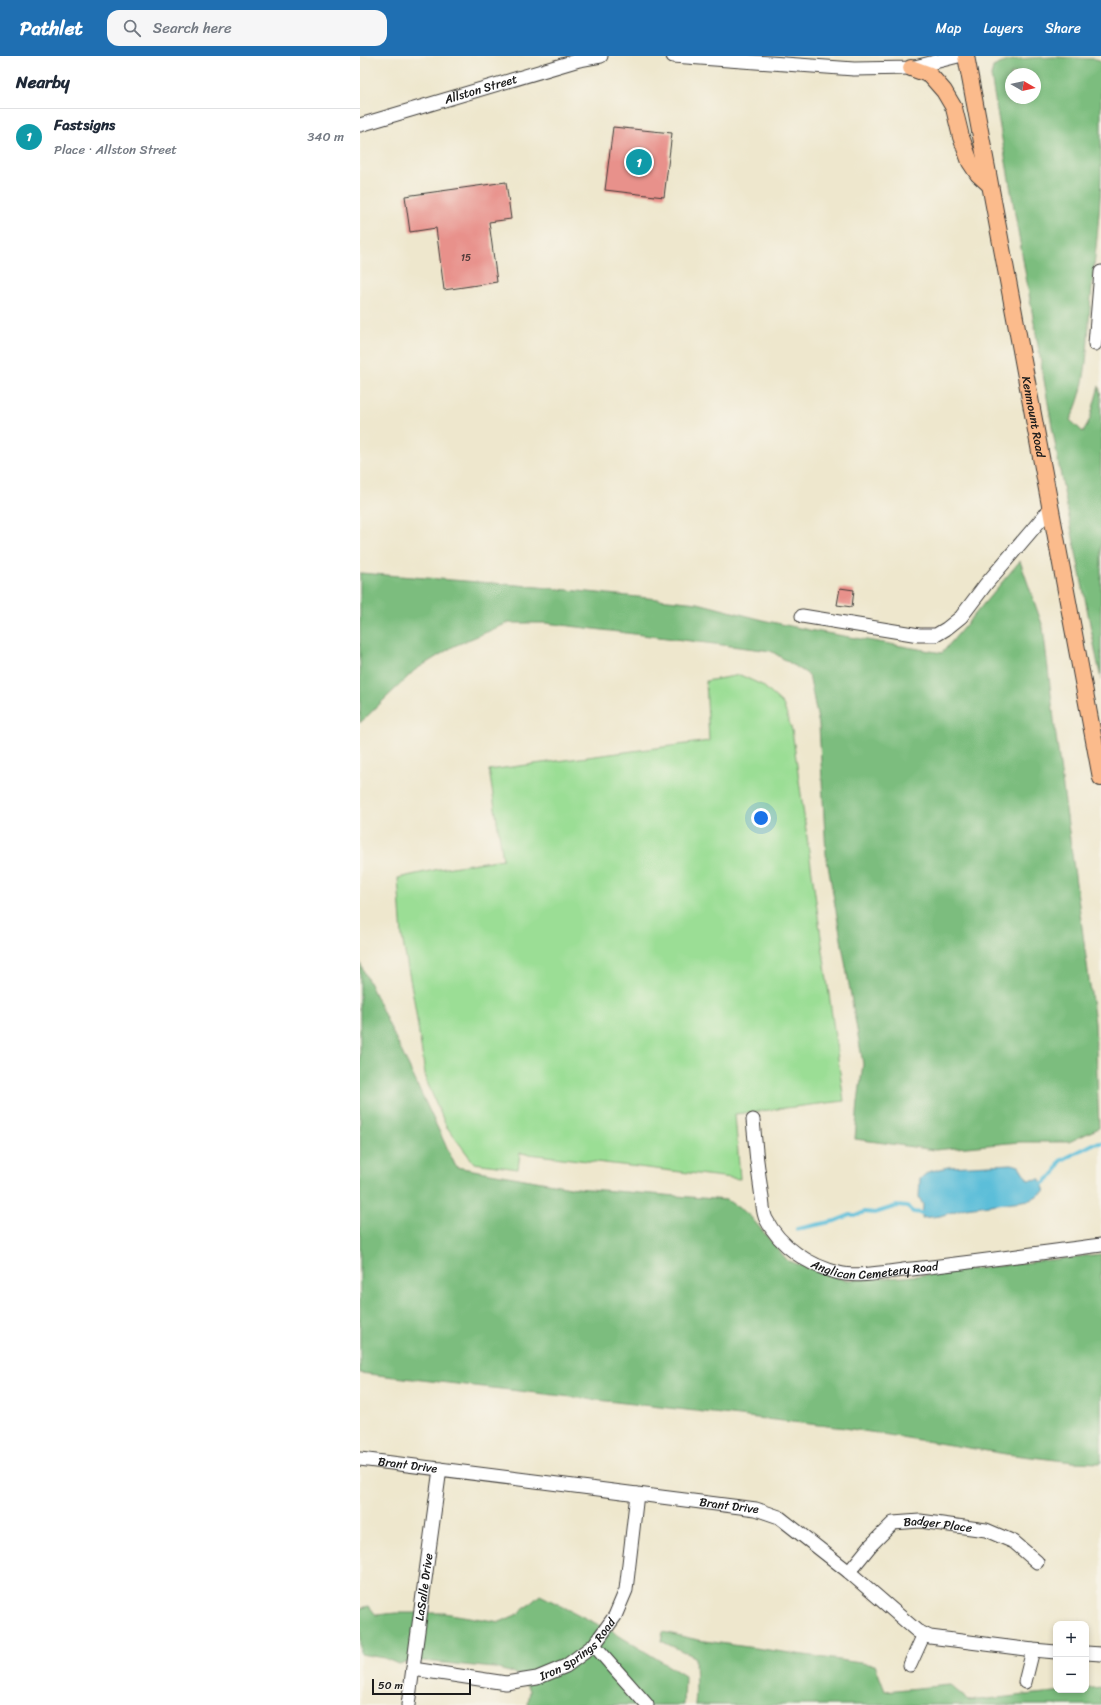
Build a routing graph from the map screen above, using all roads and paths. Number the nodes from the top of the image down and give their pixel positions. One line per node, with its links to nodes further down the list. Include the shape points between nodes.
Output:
1 (601, 56): 6 (street, Allston Street, via 579,60)
2 (673, 56): 5 (street, via 854,69)
3 (958, 56): 5 (street)
4 (966, 56): 7 (main road, Kenmount Road)
5 (911, 68): 7 (main road, via 930,75 944,91 954,108 970,162)
6 (360, 125)
7 (989, 184): 10 (main road, Kenmount Road)
8 (1101, 272): 9 (street)
9 (1095, 344)
10 (1050, 509): 11 (street, via 961,617 936,635 919,635); 12 (main road, Kenmount Road)
11 (802, 616)
12 (1101, 778)
13 (753, 1120): 14 (street, Anglican Cemetery Road, via 765,1218 786,1245 818,1266 841,1274 870,1274)
14 (1101, 1245)
15 (360, 1459): 16 (street, Brant Drive)
16 (440, 1469): 17 (street, Brant Drive); 27 (street, LaSalle Drive)
17 (637, 1494): 19 (street, Brant Drive, via 756,1509 779,1516); 21 (street, Iron Springs Road, via 626,1590 615,1616)
18 (1037, 1562): 19 (street, Badger Place, via 1014,1542 986,1530 920,1521 893,1523)
19 (849, 1572): 20 (street, Brant Drive)
20 (924, 1634): 22 (street, Brant Drive, via 930,1637); 26 (street)
21 (594, 1645): 27 (street, Iron Springs Road, via 566,1666 536,1678 506,1683); 30 (street)
22 (1033, 1650): 23 (street, Brant Drive); 28 (street)
23 (1053, 1652)
24 (1089, 1653): 25 (street)
25 (1101, 1654)
26 (910, 1665)
27 (413, 1670): 29 (street, LaSalle Drive)
28 (1025, 1682)
29 (408, 1705)
30 (647, 1705)

